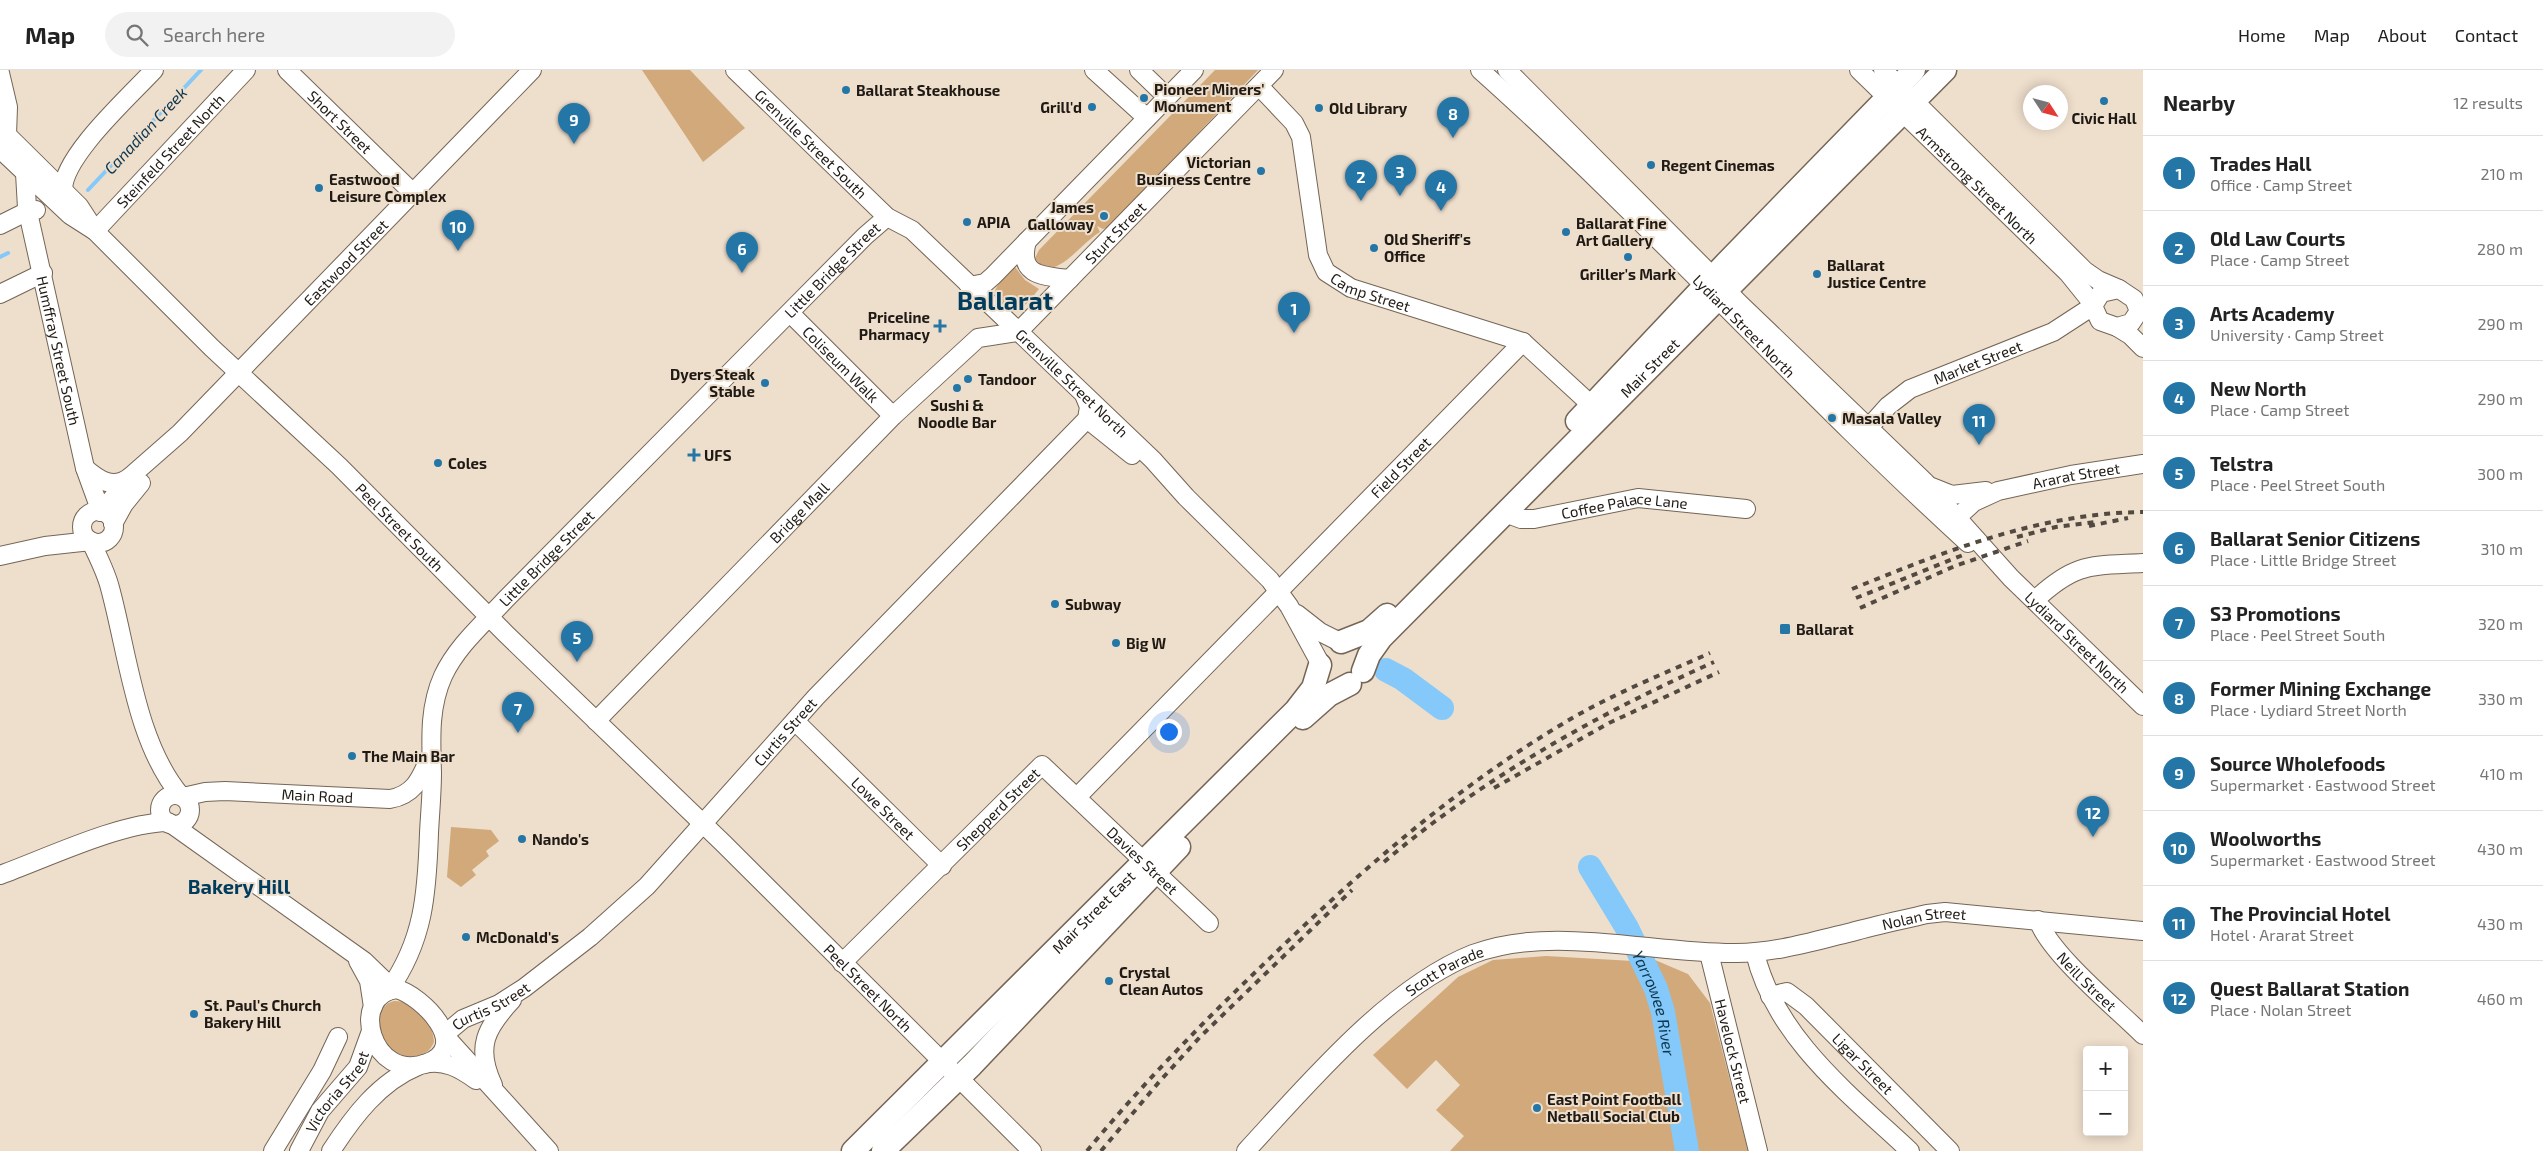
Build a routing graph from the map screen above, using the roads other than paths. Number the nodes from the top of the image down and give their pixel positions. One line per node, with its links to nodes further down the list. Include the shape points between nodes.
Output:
1 (154, 70): 24 (street, via 78,153)
2 (246, 70): 29 (street, Steinfeld Street North)
3 (287, 70): 25 (street, Short Street)
4 (532, 70): 25 (street, Eastwood Street)
5 (735, 70): 27 (street, Grenville Street South)
6 (1094, 70): 20 (street)
7 (1139, 70): 18 (street)
8 (1194, 70): 18 (street)
9 (1274, 70): 17 (street, Sturt Street)
10 (1480, 70): 34 (street, Lydiard Street North)
11 (1507, 70): 34 (street, Lydiard Street North)
12 (1859, 70): 19 (street, Armstrong Street North)
13 (1883, 70): 19 (street, Armstrong Street North)
14 (1914, 70): 19 (main road, Mair Street)
15 (1945, 70): 19 (main road, Mair Street)
16 (0, 81): 21 (street, via 8,108)
17 (1259, 86): 32 (street, Sturt Street); 42 (street, Camp Street, via 1294,123 1300,137 1318,255 1326,272 1352,288)
18 (1167, 97): 20 (street)
19 (1900, 100): 22 (street, Armstrong Street North); 34 (main road, Mair Street)
20 (1147, 118): 30 (street)
21 (2, 137): 23 (street, Peel Street South); 24 (street, Peel Street South)
22 (1969, 168): 35 (street, Armstrong Street North, via 2085,271); 37 (street, Armstrong Street North, via 2068,273)
23 (25, 173): 24 (street, Peel Street South); 26 (street, Humffray Street South)
24 (53, 186): 26 (street, Humffray Street South); 29 (street, Peel Street South, via 79,206)
25 (414, 194): 44 (street, Eastwood Street)
26 (32, 211): 28 (street); 31 (street, Humffray Street South)
27 (887, 217): 33 (street, Grenville Street North, via 912,230); 38 (street, Little Bridge Street)
28 (0, 225)
29 (95, 231): 44 (street, Peel Street South)
30 (1027, 240): 32 (street, via 1025,259 1032,271 1042,276); 33 (street, via 985,283)
31 (42, 273): 36 (street); 52 (street, Humffray Street South)
32 (1070, 279): 41 (street, Sturt Street)
33 (969, 286): 41 (street, Grenville Street North)
34 (1716, 287): 46 (main road, Mair Street); 50 (street, Lydiard Street North)
35 (2118, 289): 37 (street, via 2101,293); 39 (street, via 2134,299)
36 (0, 294)
37 (2093, 305): 40 (street, via 2100,321); 50 (street, Market Street, via 2053,332 1910,389 1888,406)
38 (790, 313): 47 (street, Coliseum Walk); 68 (street, Little Bridge Street)
39 (2141, 313): 40 (street, via 2131,323)
40 (2117, 327): 43 (street)
41 (1018, 332): 45 (street, Grenville Street North); 47 (street, Bridge Mall, via 978,338)
42 (1523, 342): 46 (street, Camp Street); 66 (street, Field Street)
43 (2143, 348)
44 (239, 372): 49 (street, Eastwood Street); 68 (street, Peel Street South, via 339,466)
45 (1085, 397): 48 (street, via 1089,407); 56 (street, Grenville Street North, via 1153,460)
46 (1598, 410): 58 (main road, Mair Street); 69 (main road, Mair Street, via 1376,626 1363,635)
47 (892, 416): 74 (street, Bridge Mall)
48 (1087, 419): 56 (street, Grenville Street North); 75 (street, Curtis Street)
49 (180, 433): 53 (street, Eastwood Street); 59 (street, Eastwood Street, via 124,504)
50 (1864, 433): 54 (street, Lydiard Street North); 60 (street, Lydiard Street North)
51 (2143, 464): 55 (street, Ararat Street)
52 (85, 468): 53 (street, via 108,483 120,482); 59 (street, Humffray Street South)
53 (131, 476): 59 (street, Eastwood Street)
54 (1925, 482): 55 (street, Ararat Street, via 1952,495); 60 (street, Lydiard Street North)
55 (2009, 488): 60 (street, Ararat Street, via 1984,495)
56 (1186, 497): 66 (street, Grenville Street North, via 1262,572)
57 (1746, 509): 58 (street, Coffee Palace Lane, via 1638,498 1534,519 1521,519)
58 (1504, 513): 71 (main road, Mair Street, via 1381,638)
59 (99, 521): 61 (street, via 103,542); 62 (street); 65 (street, Humffray Street South)
60 (1953, 521): 67 (street, Lydiard Street North)
61 (91, 541): 62 (street); 65 (street, Humffray Street South)
62 (45, 546): 63 (street)
63 (0, 556)
64 (2143, 563): 67 (street, via 2078,570 2055,581)
65 (110, 585): 73 (street, Humffray Street South)
66 (1283, 598): 69 (street, Grenville Street North, via 1320,632); 70 (street, Grenville Street North); 79 (street, via 1269,603)
67 (2035, 600): 72 (street, Lydiard Street North)
68 (489, 617): 74 (street, Peel Street South); 78 (street, Little Bridge Street, via 457,652 442,678 432,713)
69 (1340, 642): 70 (main road, via 1328,647); 71 (main road, via 1351,644 1360,651 1364,661)
70 (1320, 664): 71 (main road, via 1325,678 1336,685); 87 (main road, Mair Street East, via 1315,684 1302,703)
71 (1356, 678): 87 (main road, Mair Street East, via 1305,716)
72 (2143, 706)
73 (143, 720): 80 (street, Humffray Street South, via 160,764); 81 (street, Humffray Street South)
74 (596, 721): 83 (street, Peel Street South)
75 (794, 721): 76 (street, Curtis Street); 77 (street, Lowe Street)
76 (773, 746): 77 (street, Lowe Street, via 779,742 795,741); 83 (street, Curtis Street)
77 (824, 750): 86 (street, Lowe Street)
78 (430, 758): 80 (street, Main Road, via 414,789 390,799 225,791 198,793); 95 (street, Little Bridge Street, via 427,888)
79 (1077, 797): 86 (street, Shepperd Street, via 1042,765); 87 (street, Davies Street)
80 (185, 801): 81 (street, Main Road, via 172,795); 82 (street, via 189,815 181,823); 85 (street, Humffray Street South, via 192,828)
81 (161, 804): 82 (street, Humffray Street South, via 161,815); 84 (street)
82 (169, 823): 84 (street, via 148,824); 85 (street, Humffray Street South)
83 (704, 825): 96 (street, Peel Street North); 97 (street, Curtis Street, via 615,916)
84 (108, 834): 88 (street)
85 (207, 848): 94 (street, Humffray Street South)
86 (942, 866): 96 (street, Shepperd Street)
87 (1150, 866): 90 (street, Davies Street); 106 (main road, Mair Street East)
88 (0, 875)
89 (2038, 920): 91 (street, Nolan Street); 92 (street, Nolan Street, via 1934,913); 103 (street, Neill Street, via 2062,955)
90 (1209, 923)
91 (2143, 931)
92 (1755, 952): 93 (street, Nolan Street); 99 (street, Ligar Street)
93 (1708, 953): 117 (street, Scott Parade, via 1553,941 1525,942 1483,951 1453,964 1407,994 1363,1031); 118 (street, Havelock Street)
94 (354, 955): 95 (street, via 383,967 399,964); 98 (street, Humffray Street South); 100 (street, Humffray Street South, via 369,981)
95 (410, 956): 98 (street, Little Bridge Street)
96 (842, 963): 106 (street, Peel Street North)
97 (524, 988): 102 (street, Curtis Street, via 499,1004 463,1019); 107 (street, via 493,1024 484,1044 487,1072)
98 (391, 989): 100 (street); 102 (street, via 406,992 419,1000)
99 (1770, 996): 119 (street, Ligar Street, via 1782,1018 1807,1050); 120 (street, Ligar Street, via 1787,992 1806,1006)
100 (373, 1007): 101 (street)
101 (371, 1031): 105 (street, via 374,1044 386,1056 406,1066); 110 (street, Victoria Street, via 358,1067 320,1111)
102 (445, 1035): 105 (street, via 439,1053 432,1061); 107 (street)
103 (2143, 1035)
104 (338, 1037): 109 (street, via 322,1071)
105 (421, 1065): 107 (street, via 440,1063 458,1068); 108 (street, Victoria Street, via 383,1087)
106 (951, 1070): 114 (main road, Mair Street East); 115 (main road, Mair Street East); 116 (street, Peel Street North)
107 (503, 1103): 113 (street)
108 (346, 1127): 111 (street, Victoria Street); 112 (street)
109 (274, 1151)
110 (299, 1151)
111 (331, 1151)
112 (342, 1151)
113 (549, 1151)
114 (853, 1151)
115 (884, 1151)
116 (1032, 1151)
117 (1246, 1151)
118 (1758, 1151)
119 (1910, 1151)
120 (1950, 1151)

